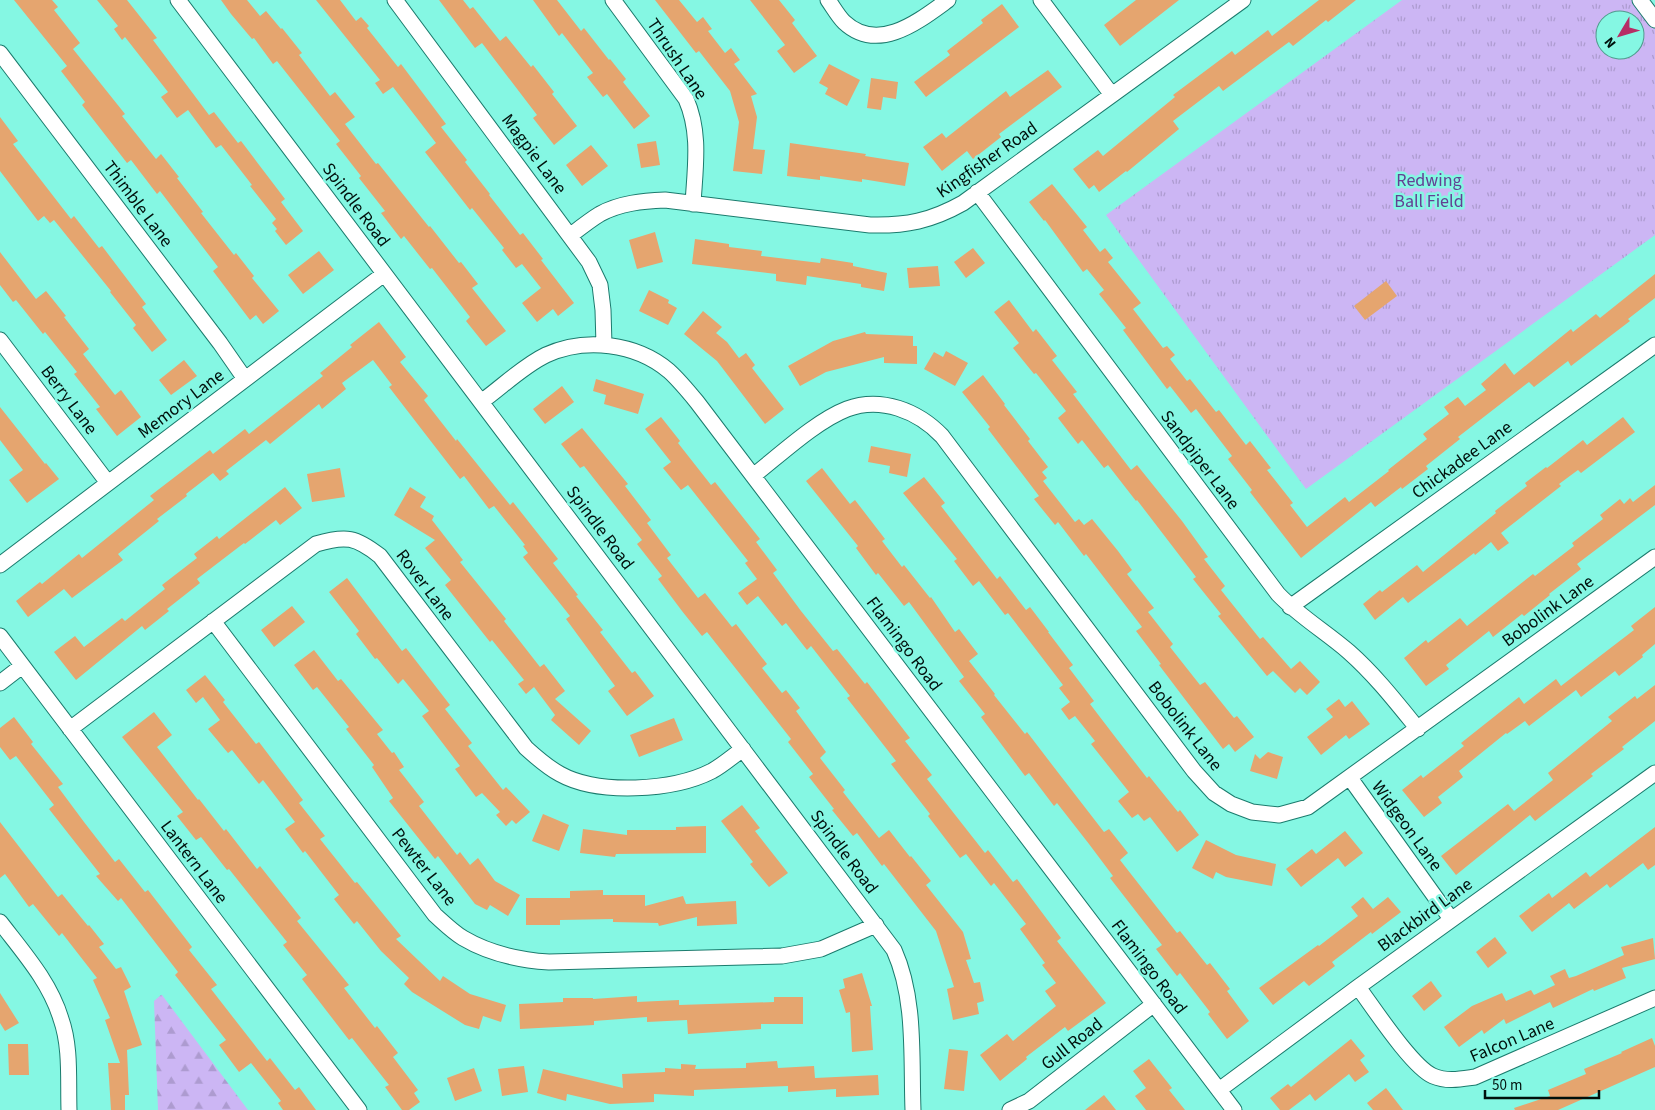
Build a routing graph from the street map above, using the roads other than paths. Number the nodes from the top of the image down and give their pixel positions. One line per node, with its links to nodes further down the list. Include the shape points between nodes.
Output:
1 (178, 0): 15 (street, Spindle Road)
2 (396, 0): 14 (street, Magpie Lane)
3 (613, 0): 13 (street, Thrush Lane, via 686,99 692,113 697,140)
4 (828, 0): 5 (street, via 855,30 879,35 915,24)
5 (948, 0)
6 (1041, 0): 11 (street)
7 (1243, 0): 11 (street, Kingfisher Road)
8 (1640, 0): 9 (street)
9 (1655, 20)
10 (0, 53): 19 (street, Thimble Lane)
11 (1112, 95): 12 (street, Kingfisher Road)
12 (976, 192): 13 (street, Kingfisher Road, via 963,204 944,214 917,223 893,226); 25 (street, Sandpiper Lane)
13 (693, 204): 14 (street, Kingfisher Road, via 643,200 601,214)
14 (571, 235): 18 (street, Magpie Lane, via 600,285)
15 (384, 274): 19 (street, Memory Lane); 20 (street, Spindle Road)
16 (0, 340): 22 (street, Berry Lane)
17 (1655, 344): 25 (street, Chickadee Lane)
18 (604, 345): 20 (street, Flamingo Road, via 575,346 546,356); 21 (street, Flamingo Road, via 637,352 668,370 697,402)
19 (245, 379): 22 (street, Memory Lane)
20 (482, 402): 32 (street, Spindle Road)
21 (753, 476): 34 (street, Bobolink Lane, via 825,420 848,408 884,405 915,415 942,436 1194,771 1214,793 1252,812 1279,815 1308,807); 40 (street, Flamingo Road)
22 (108, 483): 24 (street, Memory Lane)
23 (1655, 557): 31 (street, Bobolink Lane)
24 (0, 565)
25 (1290, 607): 31 (street, Sandpiper Lane, via 1348,650 1370,671)
26 (213, 621): 30 (street, Rover Lane); 32 (street, Rover Lane, via 316,544 346,538 363,543 380,556 526,748 560,774 600,786 662,785 693,779 712,771); 37 (street, Pewter Lane, via 435,915 462,937 492,952 549,962 782,956 822,949)
27 (0, 636): 28 (street, Lantern Lane)
28 (22, 666): 29 (street); 30 (street, Lantern Lane)
29 (0, 683)
30 (70, 728): 44 (street, Lantern Lane)
31 (1418, 729): 34 (street, Bobolink Lane)
32 (743, 749): 37 (street, Spindle Road)
33 (1655, 773): 35 (street, Blackbird Lane)
34 (1350, 778): 35 (street, Widgeon Lane)
35 (1451, 919): 38 (street, Blackbird Lane)
36 (0, 922): 43 (street, via 47,986 62,1020 67,1049)
37 (876, 925): 45 (street, Spindle Road, via 894,950 907,989)
38 (1358, 987): 39 (street, Falcon Lane, via 1414,1062 1427,1073 1452,1081 1475,1077); 41 (street, Blackbird Lane)
39 (1655, 998)
40 (1154, 1004): 41 (street, Flamingo Road); 42 (street, Gull Road)
41 (1219, 1090): 47 (street, Flamingo Road)
42 (1032, 1106): 46 (street, Gull Road)
43 (69, 1110)
44 (359, 1110)
45 (913, 1110)
46 (1010, 1110)
47 (1234, 1110)

